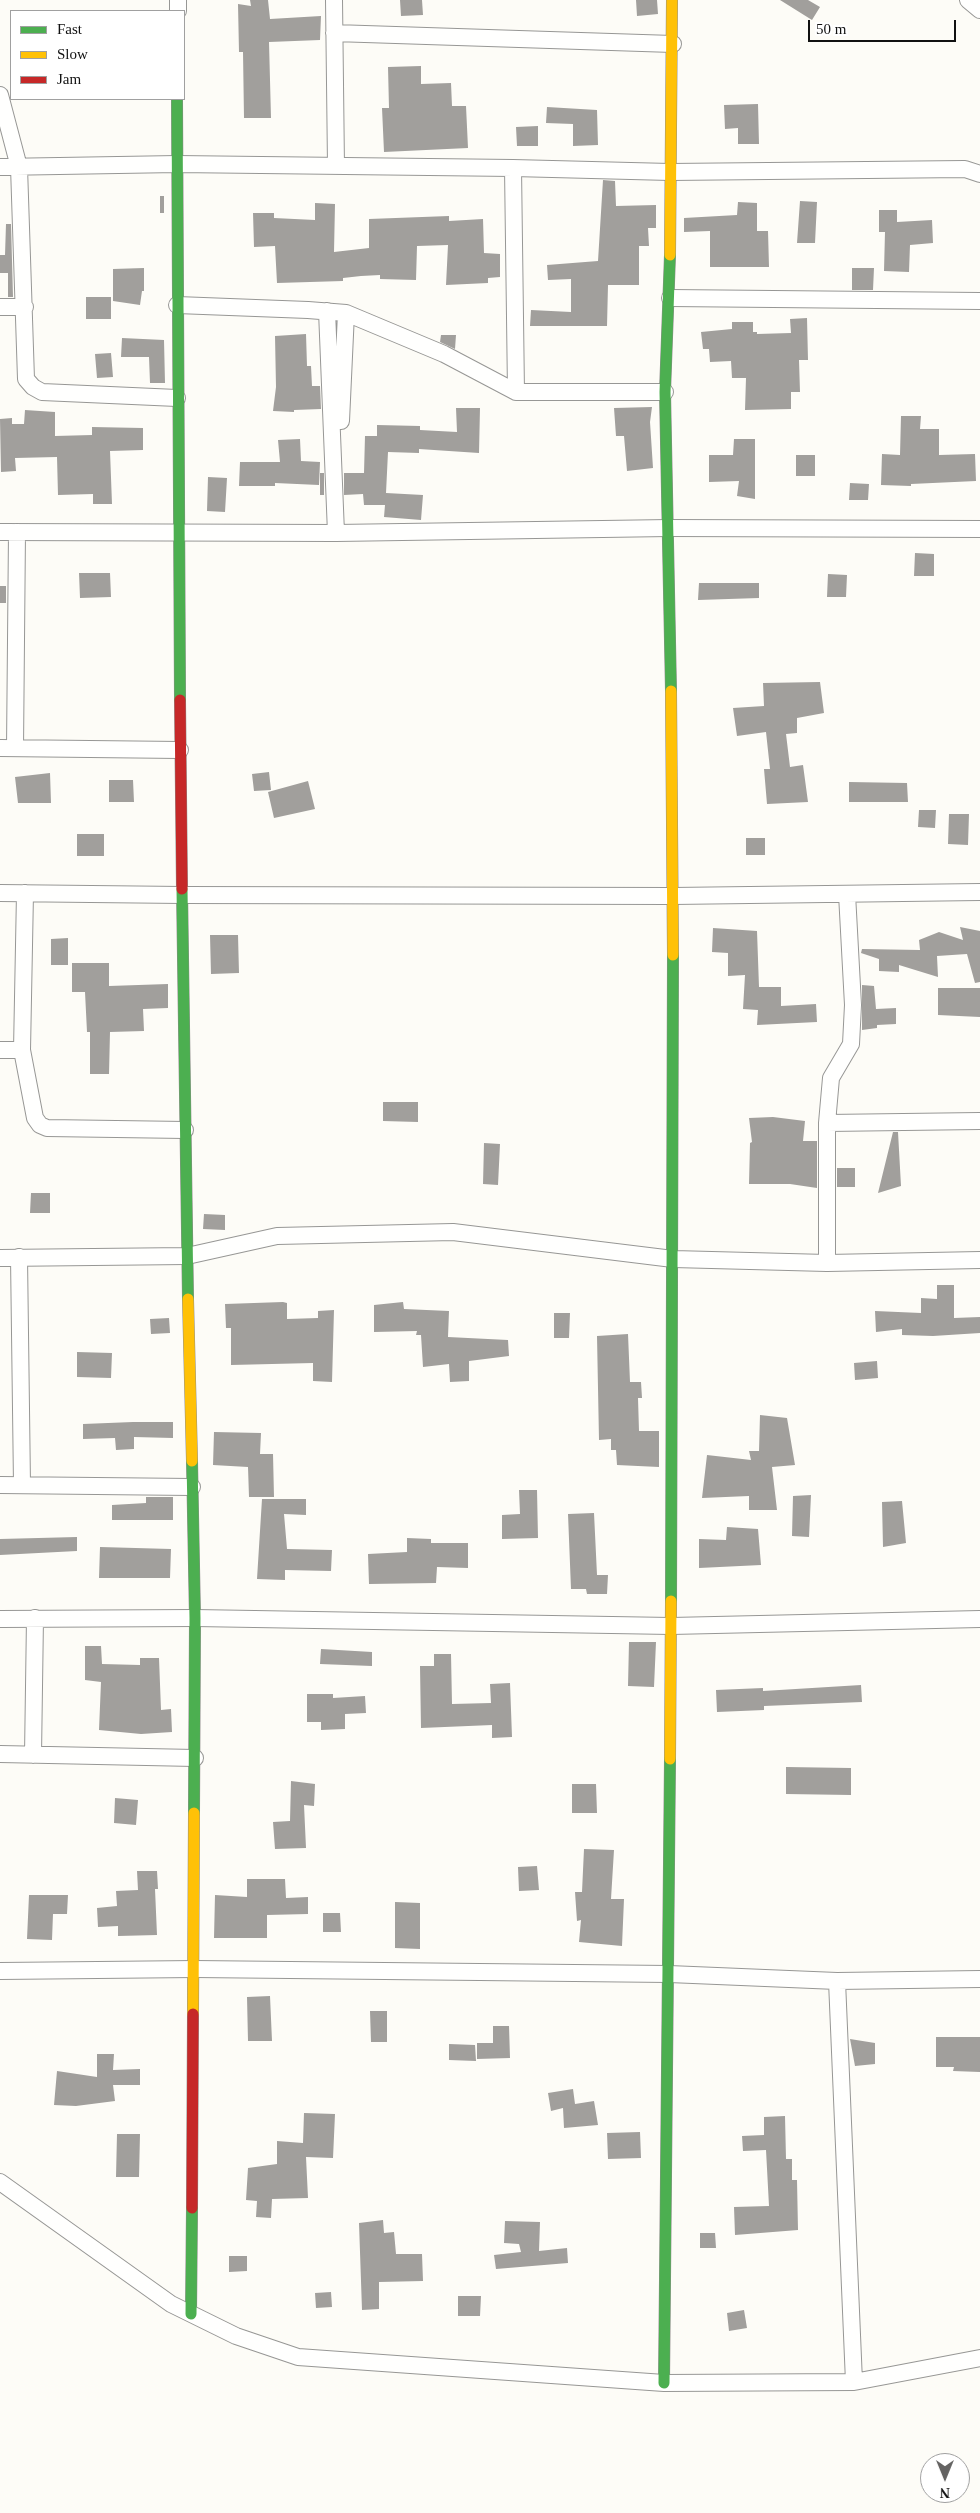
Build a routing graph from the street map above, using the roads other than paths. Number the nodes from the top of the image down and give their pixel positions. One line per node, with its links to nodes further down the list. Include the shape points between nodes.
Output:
1 (334, 0): 5 (street)
2 (672, 0): 6 (street)
3 (968, 0): 4 (street)
4 (980, 10)
5 (334, 34): 6 (street); 10 (street)
6 (673, 44): 14 (street)
7 (0, 94): 12 (street)
8 (177, 100): 9 (street)
9 (177, 164): 10 (street); 12 (street); 18 (street)
10 (336, 166): 13 (street)
11 (0, 167): 12 (street)
12 (19, 167): 20 (street)
13 (512, 168): 14 (street); 23 (street)
14 (670, 172): 15 (street, via 965,169); 16 (street)
15 (980, 174)
16 (670, 298): 17 (street); 24 (street)
17 (980, 301)
18 (177, 305): 21 (street); 25 (street)
19 (0, 307): 20 (street)
20 (24, 307): 25 (street, via 26,379 33,387 42,392)
21 (327, 312): 22 (street); 30 (street)
22 (346, 313): 23 (street, via 444,354); 30 (street)
23 (516, 392): 24 (street)
24 (665, 392): 26 (street)
25 (177, 398): 31 (street)
26 (669, 528): 27 (street); 30 (street); 39 (street)
27 (980, 529)
28 (0, 532): 29 (street)
29 (17, 532): 31 (street); 32 (street)
30 (336, 533): 31 (street)
31 (178, 534): 33 (street)
32 (8, 748): 33 (street)
33 (180, 750): 38 (street)
34 (0, 892): 35 (street)
35 (25, 892): 38 (street); 41 (street)
36 (980, 892): 37 (street)
37 (847, 894): 39 (street); 43 (street, via 853,1006 851,1044 831,1078)
38 (182, 896): 39 (street); 44 (street)
39 (673, 896): 48 (street)
40 (0, 1050): 41 (street)
41 (22, 1050): 44 (street, via 35,1118 40,1125 47,1128)
42 (980, 1121): 43 (street)
43 (827, 1123): 50 (street)
44 (185, 1130): 45 (street)
45 (186, 1256): 47 (street); 48 (street, via 277,1236 454,1232); 53 (street)
46 (0, 1258): 47 (street)
47 (19, 1258): 52 (street)
48 (673, 1259): 50 (street); 58 (street)
49 (980, 1260): 50 (street)
50 (827, 1263)
51 (0, 1485): 52 (street)
52 (22, 1485): 53 (street)
53 (192, 1487): 56 (street)
54 (0, 1618): 55 (street)
55 (35, 1618): 56 (street); 60 (street)
56 (195, 1618): 58 (street); 61 (street)
57 (980, 1619): 58 (street)
58 (671, 1626): 64 (street)
59 (0, 1754): 60 (street)
60 (34, 1755): 61 (street)
61 (195, 1758): 62 (street)
62 (194, 1969): 63 (street); 64 (street); 68 (street)
63 (0, 1971)
64 (669, 1974): 66 (street); 71 (street)
65 (980, 1979): 66 (street)
66 (836, 1981): 70 (street)
67 (0, 2182): 68 (street, via 171,2304)
68 (191, 2314): 71 (street, via 236,2336 298,2357)
69 (980, 2358): 70 (street)
70 (854, 2382): 71 (street)
71 (664, 2384)

